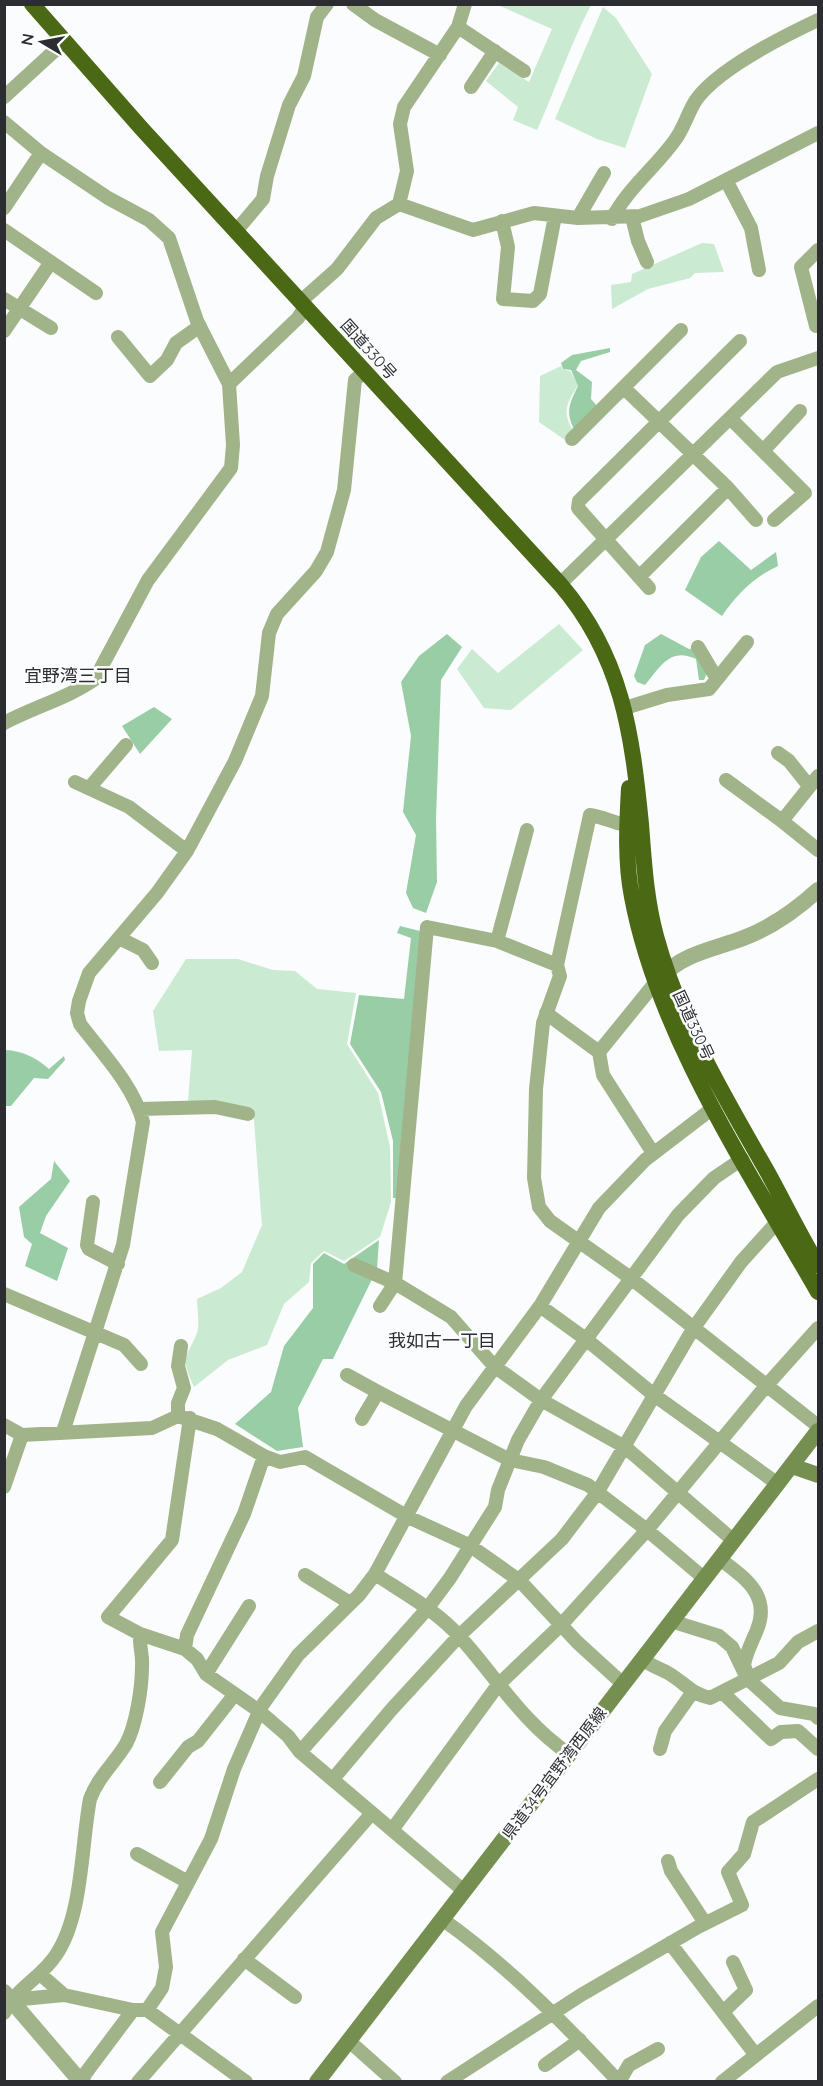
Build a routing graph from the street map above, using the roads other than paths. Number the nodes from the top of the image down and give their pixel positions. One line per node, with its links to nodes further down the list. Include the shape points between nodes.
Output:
1 (32, 4): 7 (highway, 国道330号)
2 (327, 4): 26 (street, via 317,17 304,76 289,105 263,199)
3 (353, 4): 9 (street)
4 (465, 4): 6 (street)
5 (819, 20): 23 (street, via 777,40 714,82 697,99 675,140 621,202)
6 (458, 27): 8 (street); 9 (street)
7 (64, 42): 12 (street); 26 (highway, 国道330号)
8 (495, 51): 10 (street); 11 (street)
9 (440, 55): 18 (street, via 404,106 400,124 406,171)
10 (524, 70)
11 (471, 87)
12 (4, 97)
13 (4, 122): 15 (street)
14 (819, 133): 17 (street)
15 (41, 153): 19 (street); 35 (street, via 149,220 169,238)
16 (604, 173): 22 (street)
17 (726, 180): 21 (street, via 689,199); 30 (street, via 751,228)
18 (399, 204): 24 (street, via 473,230); 33 (street, via 376,218 337,269)
19 (4, 208)
20 (555, 216): 22 (street); 24 (street, via 534,213); 24 (street, via 540,294 533,301 503,299 508,247)
21 (632, 217): 23 (street); 29 (street)
22 (578, 218): 23 (street)
23 (612, 219)
24 (502, 221)
25 (4, 230): 28 (street)
26 (236, 231): 33 (highway, 国道330号)
27 (819, 250): 36 (street, via 801,267)
28 (51, 262): 31 (street); 34 (street)
29 (647, 262)
30 (759, 270)
31 (96, 293)
32 (4, 299): 34 (street)
33 (303, 303): 43 (highway, 国道330号); 44 (street, via 298,318)
34 (20, 309): 37 (street); 39 (street)
35 (200, 326): 40 (street, via 176,343 167,360 150,376); 44 (street)
36 (816, 326)
37 (51, 328)
38 (681, 330): 45 (street)
39 (4, 331)
40 (118, 337)
41 (740, 341): 48 (street)
42 (818, 360): 47 (street, via 777,372)
43 (365, 371): 57 (highway, 国道330号); 74 (street, via 355,380 344,490 327,552 316,571 277,614 269,633 262,696 235,761)
44 (229, 384): 63 (street, via 231,468 148,580 95,679 80,690)
45 (624, 388): 48 (street); 49 (street)
46 (800, 411): 50 (street)
47 (730, 418): 50 (street); 51 (street)
48 (660, 421): 51 (street); 55 (street, via 579,501 578,508)
49 (572, 439)
50 (764, 451): 54 (street, via 805,493)
51 (693, 454): 52 (street); 55 (street)
52 (728, 488): 53 (street); 56 (street)
53 (756, 520)
54 (774, 520)
55 (606, 542): 56 (street); 57 (street)
56 (639, 577): 58 (street)
57 (560, 584): 62 (highway, 国道330号, via 585,616 610,662)
58 (650, 588)
59 (747, 642): 61 (street)
60 (698, 647): 61 (street)
61 (717, 679): 62 (street, via 709,689 667,695)
62 (625, 708): 71 (highway, 国道330号, via 632,745)
63 (4, 723)
64 (126, 745): 69 (street)
65 (778, 753): 67 (street)
66 (726, 780): 70 (street)
67 (814, 781): 70 (street)
68 (75, 782): 69 (street)
69 (90, 787): 74 (street, via 129,807)
70 (782, 821): 73 (street)
71 (634, 826): 79 (street, via 590,815); 80 (highway, 国道330号)
72 (527, 830): 77 (street)
73 (819, 850)
74 (187, 851): 76 (street)
75 (819, 890): 80 (street, via 794,911 758,932 683,958)
76 (119, 938): 78 (street, via 143,950); 84 (street, via 89,973 76,1013)
77 (497, 941): 79 (street); 95 (street, via 427,927)
78 (152, 963)
79 (557, 965): 81 (street, via 560,976)
80 (661, 977): 82 (street); 83 (highway, 国道330号); 93 (highway, 国道330号)
81 (546, 1013): 82 (street); 90 (street, via 536,1089 534,1178 539,1207 550,1221)
82 (599, 1052): 86 (street, via 603,1075)
83 (713, 1108): 86 (street); 87 (highway, 国道330号)
84 (140, 1109): 85 (street, via 215,1107); 91 (street, via 143,1122 135,1188)
85 (248, 1114)
86 (653, 1154): 90 (street, via 599,1208)
87 (742, 1159): 89 (highway, 国道330号); 94 (street, via 714,1178 678,1215)
88 (93, 1202): 91 (street, via 87,1245)
89 (778, 1221): 96 (highway, 国道330号); 101 (street, via 741,1262)
90 (578, 1239): 94 (street); 99 (street)
91 (118, 1264): 102 (street)
92 (354, 1264): 95 (street)
93 (819, 1265)
94 (632, 1280): 101 (street); 103 (street)
95 (395, 1283): 98 (street); 106 (street, via 451,1317)
96 (819, 1292)
97 (4, 1294): 102 (street)
98 (380, 1306)
99 (540, 1306): 103 (street); 106 (street)
100 (819, 1328): 108 (street)
101 (693, 1329): 108 (street); 110 (street)
102 (94, 1334): 105 (street, via 124,1345); 117 (street)
103 (587, 1340): 110 (street); 111 (street)
104 (181, 1346): 112 (street, via 178,1366 184,1388 178,1403)
105 (141, 1364)
106 (494, 1366): 111 (street); 116 (street)
107 (347, 1375): 109 (street)
108 (766, 1386): 115 (street); 119 (street)
109 (378, 1392): 113 (street); 116 (street)
110 (654, 1395): 119 (street); 120 (street)
111 (542, 1400): 120 (street); 122 (street)
112 (184, 1417): 117 (street, via 152,1428); 121 (street, via 217,1429); 144 (street, via 172,1540 108,1617)
113 (363, 1419)
114 (4, 1425): 118 (street)
115 (819, 1428): 123 (main road, 県道34号宜野湾西原線)
116 (454, 1430): 122 (street); 129 (street)
117 (63, 1432): 118 (street)
118 (22, 1435): 126 (street)
119 (719, 1441): 125 (street); 128 (street)
120 (625, 1447): 127 (street); 128 (street)
121 (264, 1456): 129 (street, via 280,1462 305,1457); 146 (street, via 244,1514 191,1625)
122 (510, 1460): 127 (street, via 565,1474); 132 (street, via 495,1508)
123 (792, 1466): 124 (main road); 125 (main road, 県道34号宜野湾西原線)
124 (819, 1475)
125 (778, 1484): 131 (main road, 県道34号宜野湾西原線)
126 (4, 1487)
127 (597, 1492): 130 (street); 137 (street, via 562,1539)
128 (676, 1492): 130 (street); 131 (street)
129 (408, 1517): 132 (street); 134 (street)
130 (647, 1530): 136 (street); 142 (street)
131 (734, 1541): 133 (main road, 県道34号宜野湾西原線)
132 (469, 1545): 137 (street); 140 (street)
133 (720, 1559): 136 (main road, 県道34号宜野湾西原線); 149 (street, via 753,1585 760,1598 761,1619 746,1656)
134 (375, 1574): 138 (street); 140 (street)
135 (305, 1575): 138 (street)
136 (705, 1579): 141 (main road, 県道34号宜野湾西原線)
137 (520, 1581): 142 (street); 145 (street)
138 (350, 1603): 155 (street, via 284,1672)
139 (249, 1606): 148 (street)
140 (427, 1609): 145 (street); 159 (street)
141 (671, 1622): 147 (main road, 県道34号宜野湾西原線); 149 (street, via 719,1636 732,1647)
142 (561, 1625): 150 (street); 151 (street)
143 (819, 1631): 149 (street, via 798,1642 779,1663)
144 (140, 1634): 146 (street); 175 (street, via 140,1691 127,1742 93,1790 72,1920 57,1954)
145 (459, 1636): 151 (street); 161 (street)
146 (185, 1649): 148 (street)
147 (642, 1659): 150 (main road, 県道34号宜野湾西原線); 152 (street)
148 (206, 1674): 154 (street)
149 (747, 1677): 153 (street); 156 (street, via 780,1708)
150 (623, 1684): 160 (main road, 県道34号宜野湾西原線)
151 (498, 1685): 160 (street, via 529,1722); 165 (street)
152 (692, 1693): 153 (street, via 710,1698); 157 (street, via 665,1731)
153 (723, 1693): 158 (street, via 771,1739 781,1732 798,1731)
154 (235, 1694): 155 (street); 163 (street)
155 (259, 1712): 159 (street, via 288,1736); 168 (street, via 234,1769 211,1839)
156 (819, 1718)
157 (660, 1749)
158 (819, 1749)
159 (300, 1752): 161 (street)
160 (569, 1754): 169 (main road, 県道34号宜野湾西原線)
161 (333, 1779): 164 (street)
162 (819, 1779): 171 (street, via 753,1822 744,1854 728,1872 742,1905)
163 (160, 1782)
164 (372, 1813): 165 (street); 173 (street)
165 (392, 1830): 169 (street)
166 (137, 1854): 168 (street)
167 (668, 1861): 171 (street)
168 (188, 1882): 180 (street, via 162,1932 166,1967 162,1988)
169 (464, 1891): 170 (main road, 県道34号宜野湾西原線)
170 (442, 1919): 182 (street); 185 (main road, 県道34号宜野湾西原線)
171 (705, 1923): 172 (street)
172 (670, 1943): 181 (street); 182 (street)
173 (244, 1959): 177 (street); 183 (street)
174 (733, 1962): 181 (street, via 746,1990)
175 (40, 1974): 176 (street); 178 (street)
176 (64, 1995): 178 (street); 180 (street)
177 (296, 1997)
178 (7, 2002): 189 (street)
179 (819, 2006): 187 (street)
180 (140, 2010): 183 (street); 189 (street)
181 (723, 2012): 187 (street)
182 (551, 2014): 184 (street); 194 (street)
183 (181, 2034): 190 (street); 191 (street)
184 (580, 2040): 186 (street, via 620,2082 629,2065); 188 (street)
185 (349, 2041): 192 (main road, 県道34号宜野湾西原線); 193 (street)
186 (658, 2049)
187 (755, 2054): 195 (street)
188 (545, 2065)
189 (82, 2082)
190 (138, 2082)
191 (246, 2082)
192 (317, 2082)
193 (395, 2082)
194 (447, 2082)
195 (722, 2082)

